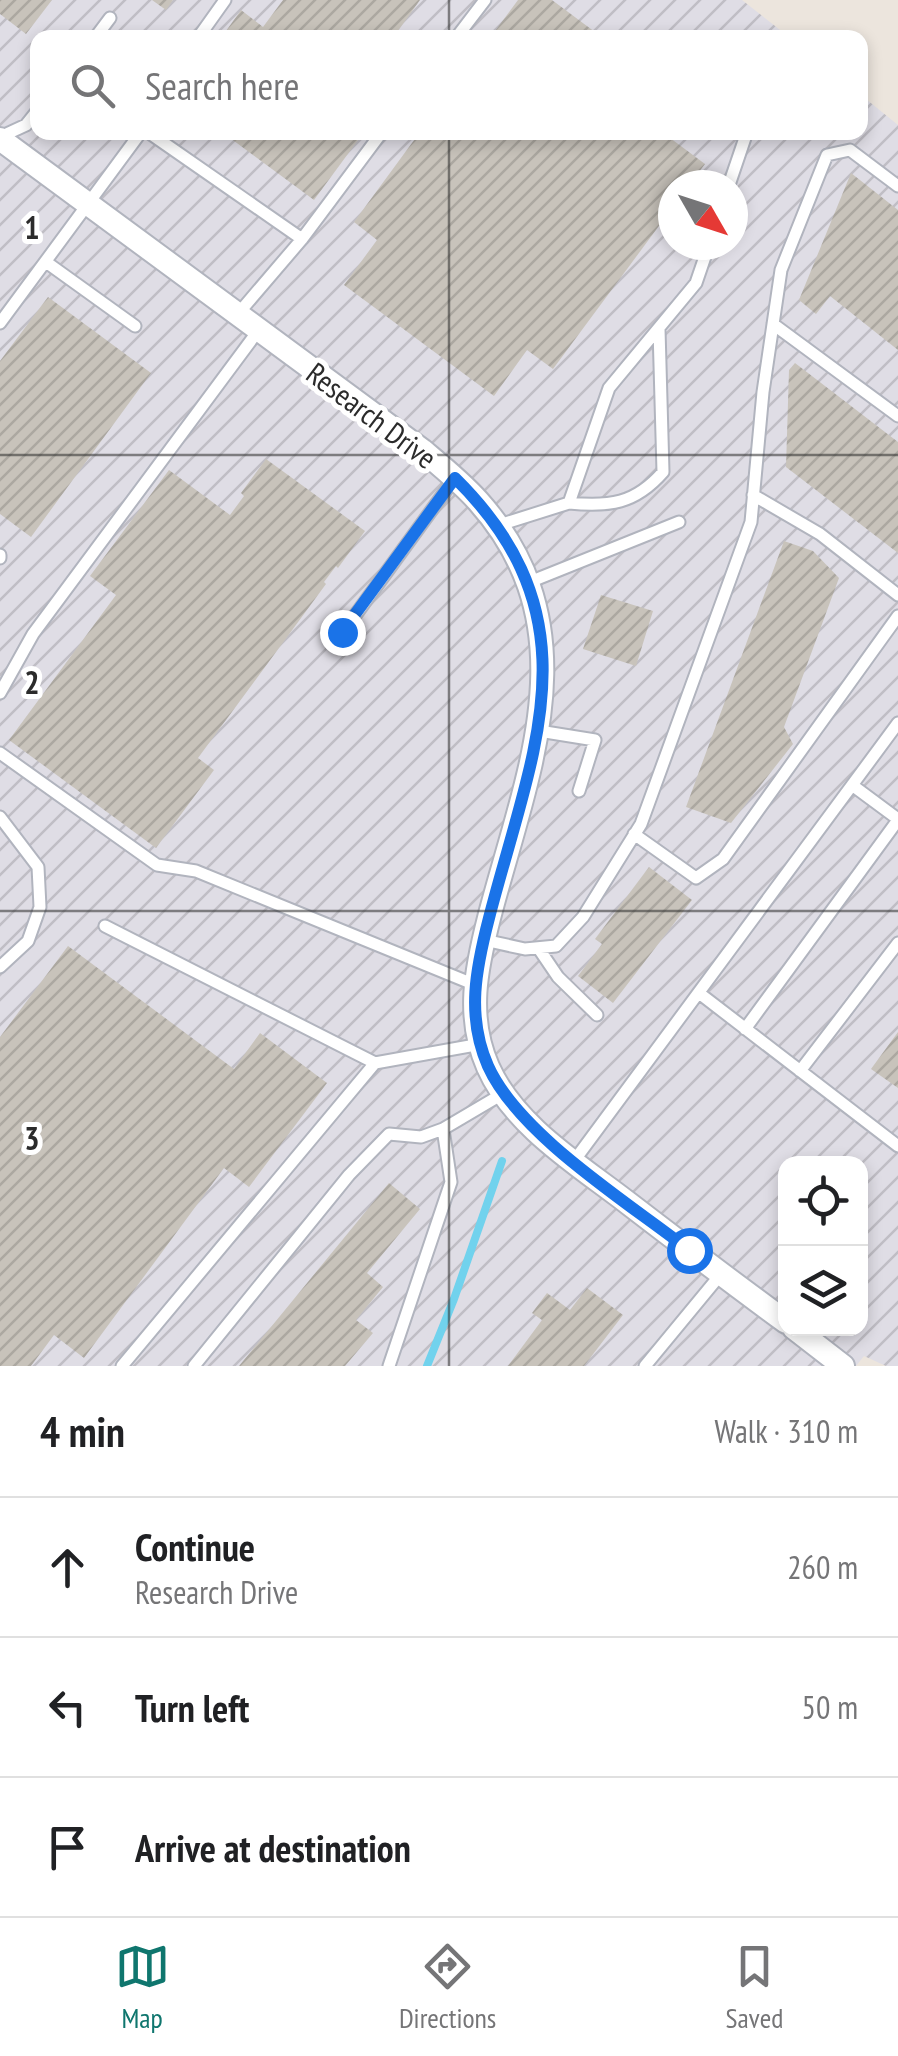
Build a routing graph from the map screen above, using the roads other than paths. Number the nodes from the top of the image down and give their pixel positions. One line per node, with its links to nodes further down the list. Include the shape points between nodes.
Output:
1 (225, 0): 5 (lane)
2 (485, 0): 6 (lane)
3 (110, 18): 4 (lane)
4 (101, 30)
5 (204, 30)
6 (462, 30)
7 (30, 119): 8 (lane)
8 (0, 138): 15 (street, Research Drive)
9 (138, 140): 15 (lane)
10 (156, 140): 16 (lane)
11 (376, 140): 16 (lane)
12 (744, 140): 13 (lane)
13 (735, 170)
14 (898, 186): 21 (lane, via 850,150 827,155 781,270)
15 (90, 204): 18 (lane); 19 (street, Research Drive)
16 (302, 239): 19 (lane)
17 (704, 260): 23 (lane, via 696,284)
18 (46, 262): 20 (lane); 22 (lane)
19 (238, 315): 24 (street, Research Drive)
20 (0, 323)
21 (773, 324): 25 (lane); 27 (lane)
22 (135, 326)
23 (659, 329): 28 (lane, via 609,388); 28 (lane, via 663,472 632,498 602,506)
24 (258, 330): 26 (street, Research Drive); 35 (lane, via 34,634)
25 (898, 416)
26 (455, 478): 30 (street, Research Drive); 34 (lane)
27 (753, 495): 32 (lane, via 820,534); 43 (lane, via 751,522)
28 (569, 504): 30 (lane)
29 (679, 522): 31 (lane)
30 (496, 526): 31 (street, Research Drive)
31 (526, 583): 37 (street, Research Drive, via 544,650)
32 (898, 595)
33 (898, 616): 43 (lane, via 724,859 696,878)
34 (342, 632)
35 (0, 693)
36 (898, 723): 39 (lane)
37 (539, 731): 40 (lane, via 595,740); 45 (street, Research Drive)
38 (0, 753): 49 (lane, via 157,864 196,871)
39 (852, 785): 42 (lane); 50 (lane)
40 (579, 792)
41 (0, 818): 48 (lane, via 38,867 40,907 28,940)
42 (898, 820): 52 (lane)
43 (634, 834): 47 (lane, via 584,917 556,946)
44 (105, 926): 54 (lane)
45 (484, 940): 47 (lane); 49 (street, Research Drive)
46 (898, 943): 55 (lane)
47 (539, 949): 51 (lane)
48 (0, 967)
49 (474, 984): 53 (street, Research Drive)
50 (699, 993): 52 (lane); 59 (lane)
51 (597, 1014)
52 (745, 1029): 55 (lane)
53 (481, 1044): 54 (lane); 56 (street, Research Drive)
54 (375, 1062): 63 (lane)
55 (800, 1072): 58 (lane)
56 (504, 1093): 57 (lane); 59 (street, Research Drive)
57 (443, 1129): 64 (lane, via 421,1137 389,1134); 65 (lane, via 451,1182)
58 (898, 1146)
59 (574, 1161): 60 (street, Research Drive)
60 (722, 1274): 61 (street, Research Drive); 66 (lane)
61 (778, 1316)
62 (804, 1336): 67 (street)
63 (122, 1366)
64 (194, 1366)
65 (389, 1366)
66 (645, 1366)
67 (843, 1366)

